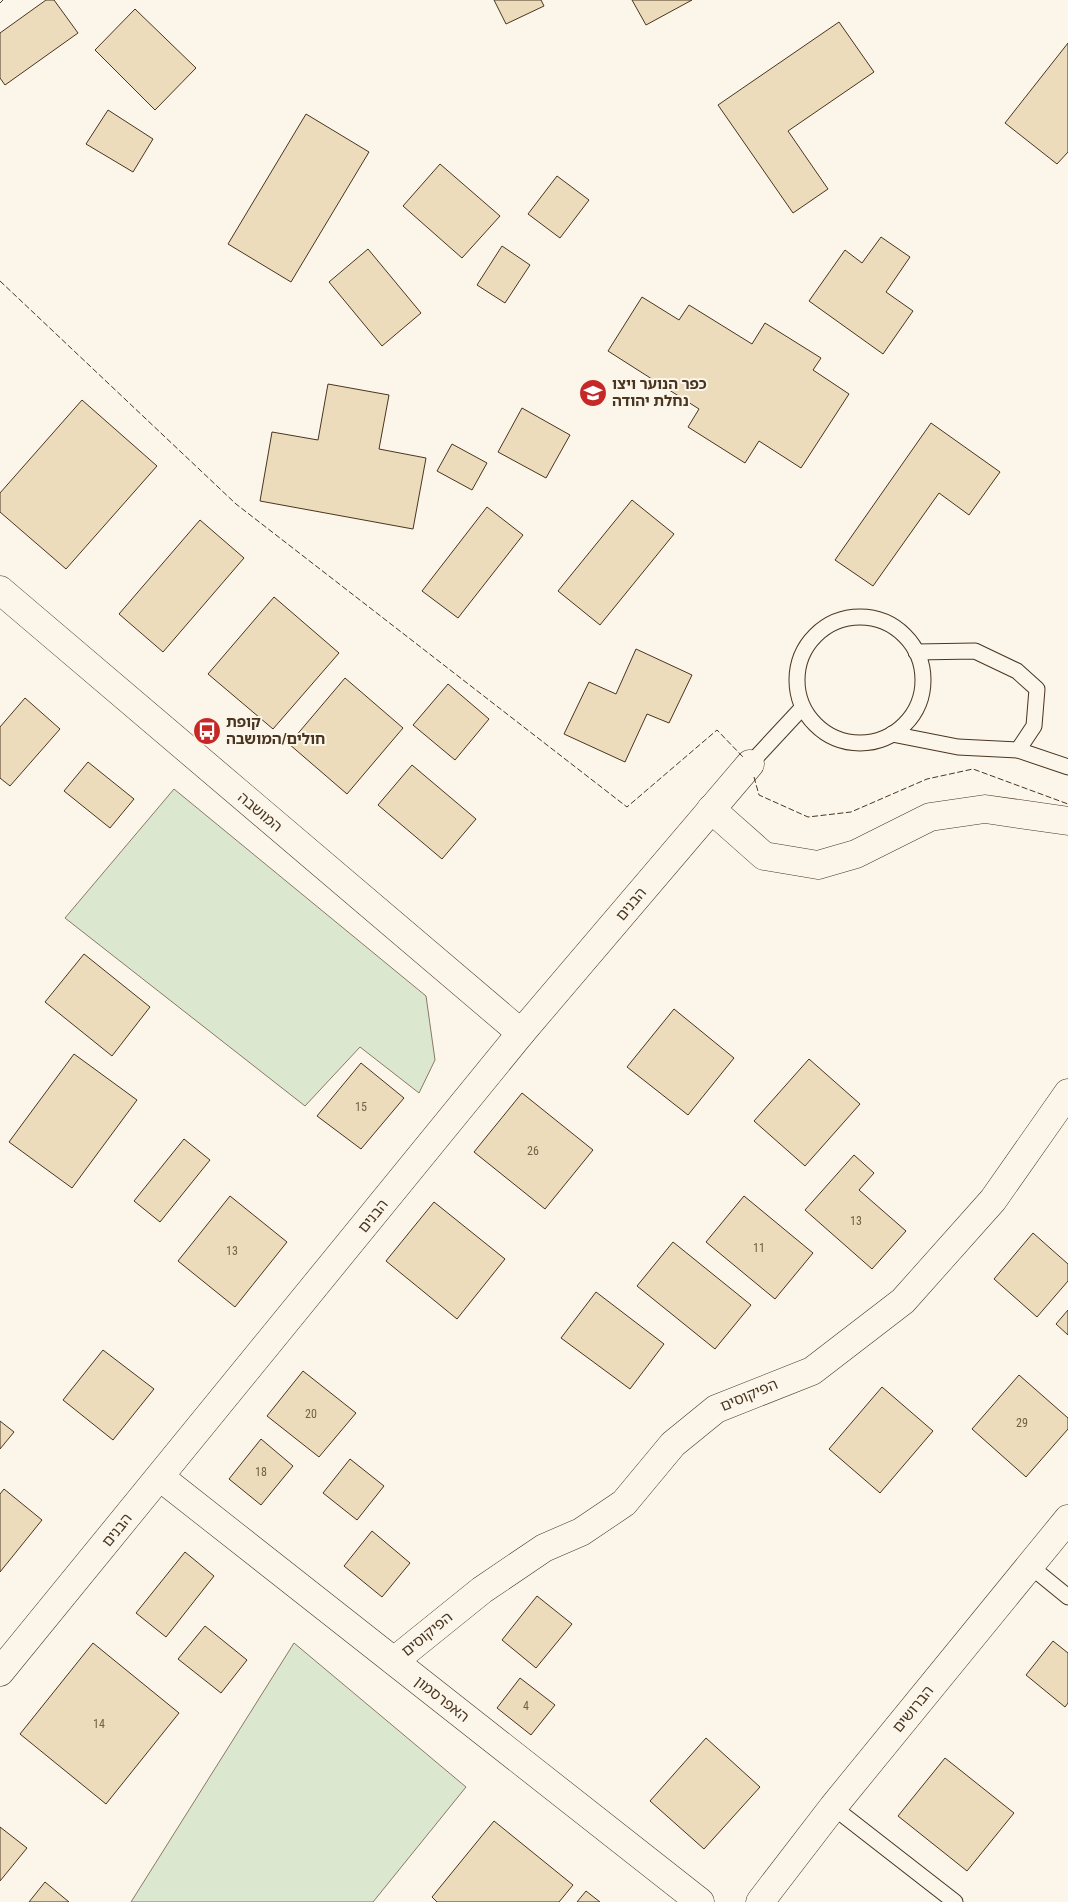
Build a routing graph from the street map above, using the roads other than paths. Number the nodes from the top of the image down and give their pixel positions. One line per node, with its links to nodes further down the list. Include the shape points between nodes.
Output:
1 (0, 590): 10 (street, המושבה)
2 (916, 652): 3 (lane, via 896,628 878,619 857,616 836,621 818,631 805,647 797,667 797,688); 4 (lane, via 921,662 923,682 919,703 908,721); 5 (lane, via 975,651 1017,671 1037,689 1034,726)
3 (802, 708): 4 (lane, via 815,725 831,737 852,743 873,742); 6 (lane)
4 (892, 734): 5 (lane, via 958,747)
5 (1018, 750): 7 (lane)
6 (750, 764): 8 (street, הבנים)
7 (1068, 767)
8 (712, 809): 9 (street, via 764,856 818,865 856,854 930,817 985,809); 10 (street, הבנים)
9 (1068, 821)
10 (521, 1033): 12 (street, הבנים)
11 (1068, 1093): 16 (street, הפיקוסים, via 993,1200 903,1301 812,1371 716,1408 673,1444 624,1503 581,1532 544,1548 482,1590)
12 (160, 1477): 16 (street, האפרסמון); 17 (street, הבנים)
13 (1068, 1519): 14 (street, הברושים)
14 (1030, 1566): 15 (lane); 18 (street, הברושים)
15 (1068, 1597)
16 (394, 1661): 19 (street, האפרסמון)
17 (0, 1672)
18 (833, 1807): 20 (street, הברושים); 21 (lane)
19 (700, 1902)
20 (760, 1902)
21 (955, 1902)

